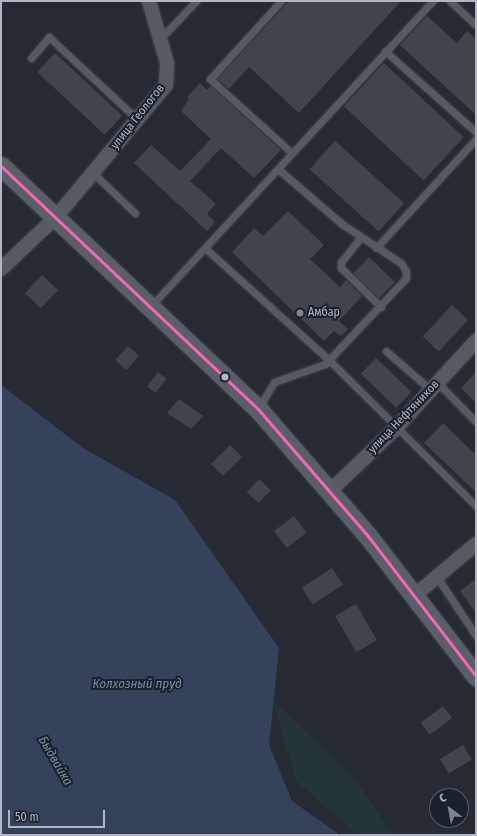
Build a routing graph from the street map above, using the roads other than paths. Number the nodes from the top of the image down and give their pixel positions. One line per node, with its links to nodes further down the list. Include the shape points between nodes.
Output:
1 (149, 1): 7 (street, улица Геологов)
2 (196, 1): 7 (lane)
3 (281, 1): 13 (lane, via 210,79)
4 (432, 1): 8 (lane)
5 (450, 1): 6 (lane)
6 (476, 25)
7 (162, 37): 10 (street, улица Геологов, via 167,63 166,84)
8 (386, 51): 11 (lane); 13 (lane)
9 (32, 58): 10 (lane, via 49,37)
10 (138, 120): 16 (street, улица Геологов)
11 (476, 132)
12 (476, 139): 21 (lane)
13 (292, 153): 15 (lane)
14 (1, 166): 18 (main road)
15 (278, 169): 19 (lane); 20 (lane)
16 (93, 173): 17 (lane); 18 (street, улица Геологов)
17 (135, 213)
18 (56, 217): 22 (street, улица Геологов); 23 (main road)
19 (360, 238): 21 (lane); 24 (lane, via 341,262 341,268)
20 (205, 248): 23 (lane); 27 (lane)
21 (376, 248): 24 (lane, via 401,263 406,271 401,286)
22 (1, 269)
23 (151, 306): 29 (main road)
24 (381, 307): 27 (lane)
25 (476, 341): 28 (street, улица Нефтяников)
26 (386, 351): 28 (lane)
27 (329, 360): 29 (lane, via 313,370 274,382); 31 (lane)
28 (435, 386): 30 (lane); 31 (street, улица Нефтяников)
29 (258, 409): 32 (main road)
30 (476, 422)
31 (396, 429): 32 (street, улица Нефтяников); 33 (lane)
32 (330, 491): 36 (main road)
33 (476, 506)
34 (476, 544): 35 (street)
35 (437, 576): 36 (street); 37 (lane)
36 (414, 596): 38 (main road)
37 (476, 636)
38 (476, 676)

